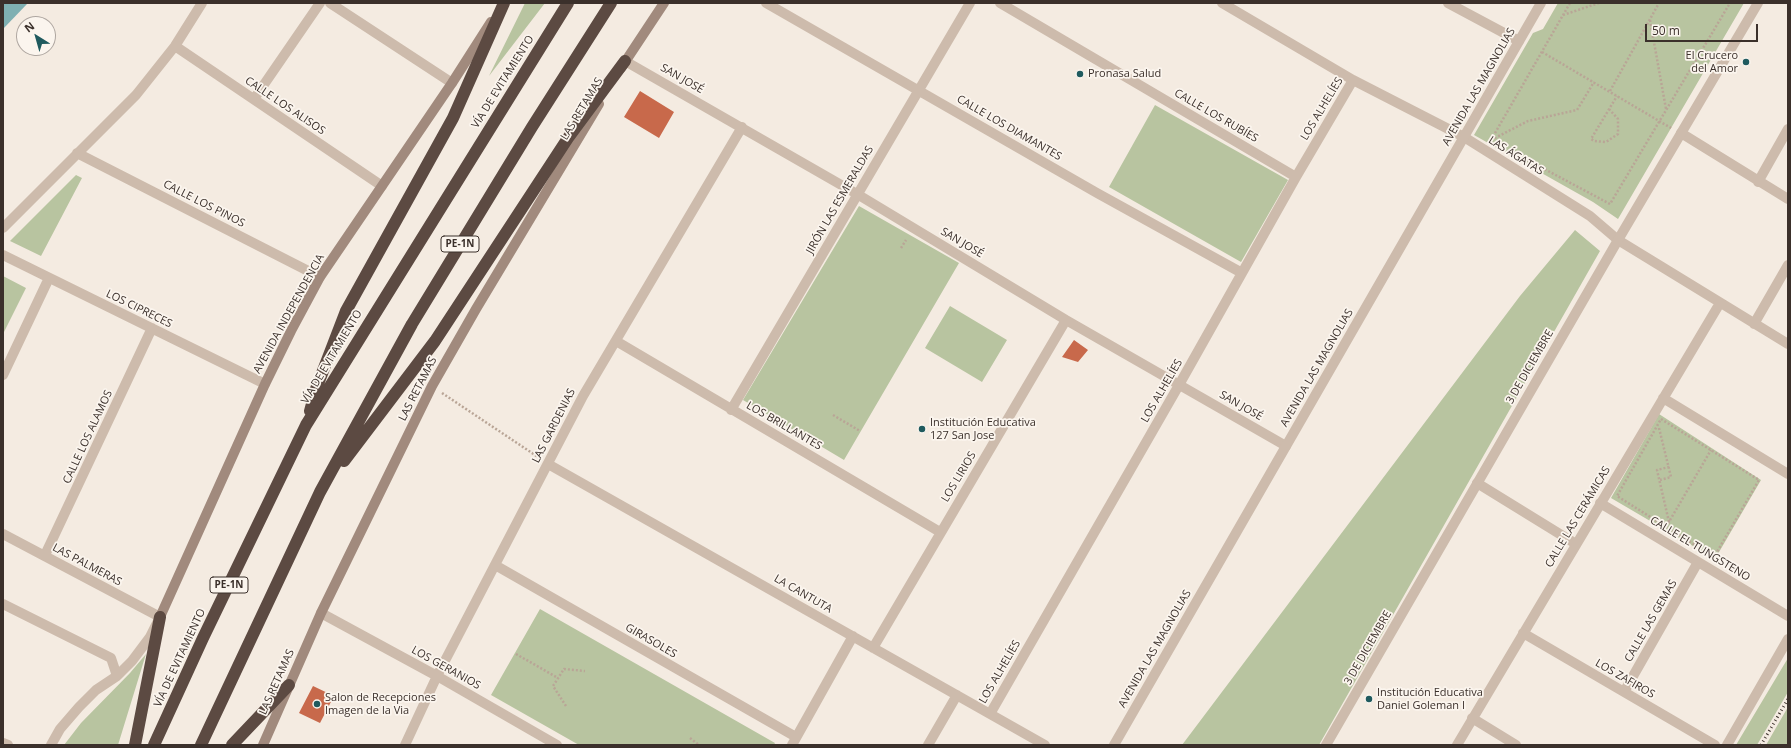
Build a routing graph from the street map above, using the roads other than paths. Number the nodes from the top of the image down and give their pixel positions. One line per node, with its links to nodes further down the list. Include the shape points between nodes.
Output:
1 (202, 3): 16 (street)
2 (320, 3): 21 (street)
3 (330, 3): 19 (street)
4 (504, 3): 19 (main road, AVENIDA INDEPENDENCIA); 50 (highway, via 454,118 346,311 316,389)
5 (568, 3): 50 (highway, VÍA DE EVITAMIENTO / PE-1N)
6 (611, 3): 55 (highway, PE-1N, via 412,324)
7 (664, 3): 17 (main road, LAS RETAMAS)
8 (766, 3): 20 (street, CALLE LOS DIAMANTES)
9 (970, 3): 20 (street, JIRÓN LAS ESMERALDAS)
10 (1000, 3): 27 (street, CALLE LOS RUBÍES)
11 (1222, 3): 18 (street, LAS ÁGATAS)
12 (1448, 3): 15 (street)
13 (1541, 3): 15 (street, AVENIDA LAS MAGNOLIAS)
14 (1758, 3): 24 (street, 3 DE DICIEMBRE)
15 (1519, 41): 25 (street, AVENIDA LAS MAGNOLIAS)
16 (175, 46): 21 (street, CALLE LOS ALISOS); 26 (street, via 136,95)
17 (625, 61): 22 (street, SAN JOSÉ); 55 (highway, via 568,138 435,341); 64 (main road, LAS RETAMAS, via 432,386)
18 (1354, 80): 25 (street, LAS ÁGATAS); 27 (street, LOS ALHELÍES)
19 (452, 83): 29 (main road, AVENIDA INDEPENDENCIA)
20 (918, 89): 30 (street, JIRÓN LAS ESMERALDAS); 36 (street, CALLE LOS DIAMANTES)
21 (254, 99): 29 (street, CALLE LOS ALISOS)
22 (742, 127): 30 (street, SAN JOSÉ); 43 (street, LAS GARDENIAS)
23 (1788, 129): 28 (street)
24 (1681, 133): 28 (street); 33 (street, 3 DE DICIEMBRE)
25 (1464, 138): 33 (street, LAS ÁGATAS, via 1590,216); 51 (street, AVENIDA LAS MAGNOLIAS)
26 (77, 153): 32 (street); 37 (street, CALLE LOS PINOS)
27 (1296, 177): 36 (street, LOS ALHELÍES)
28 (1758, 182): 31 (street)
29 (382, 186): 37 (main road, AVENIDA INDEPENDENCIA)
30 (857, 194): 40 (street, SAN JOSÉ); 49 (street, JIRÓN LAS ESMERALDAS)
31 (1788, 199)
32 (3, 228)
33 (1618, 240): 39 (street, LAS ÁGATAS); 54 (street, 3 DE DICIEMBRE)
34 (3, 255): 38 (street, LOS CIPRECES)
35 (1788, 265): 41 (street)
36 (1242, 273): 47 (street, LOS ALHELÍES)
37 (320, 277): 46 (main road, AVENIDA INDEPENDENCIA)
38 (49, 278): 42 (street, LOS CIPRECES); 45 (street)
39 (1720, 303): 41 (street, LAS ÁGATAS); 48 (street, CALLE LAS CERÁMICAS)
40 (1066, 320): 47 (street, SAN JOSÉ); 57 (street, LOS LIRIOS)
41 (1754, 324): 44 (street, LAS ÁGATAS)
42 (152, 328): 46 (street, LOS CIPRECES); 60 (street, CALLE LOS ALAMOS)
43 (616, 341): 49 (street, LOS BRILLANTES); 52 (street, LAS GARDENIAS, via 583,396)
44 (1788, 344)
45 (3, 375)
46 (265, 384): 66 (main road, AVENIDA INDEPENDENCIA)
47 (1180, 385): 51 (street, SAN JOSÉ); 76 (street, LOS ALHELÍES)
48 (1663, 398): 53 (street); 56 (street, CALLE LAS CERÁMICAS)
49 (731, 410): 57 (street, LOS BRILLANTES)
50 (306, 426): 83 (highway, VÍA DE EVITAMIENTO / PE-1N)
51 (1286, 446): 91 (street, AVENIDA LAS MAGNOLIAS)
52 (548, 464): 62 (street, LAS GARDENIAS); 68 (street, LA CANTUTA)
53 (1788, 474)
54 (1477, 483): 59 (street); 92 (street, 3 DE DICIEMBRE)
55 (320, 492): 84 (highway, PE-1N)
56 (1600, 503): 59 (street, CALLE LAS CERÁMICAS); 61 (street, CALLE EL TUNGSTENO)
57 (940, 532): 70 (street, LOS LIRIOS)
58 (3, 534): 60 (street, LAS PALMERAS)
59 (1576, 544): 67 (street, CALLE LAS CERÁMICAS)
60 (45, 555): 66 (street, LAS PALMERAS)
61 (1698, 562): 65 (street, CALLE EL TUNGSTENO); 74 (street, CALLE LAS GEMAS)
62 (495, 565): 72 (street, LAS GARDENIAS); 78 (street, GIRASOLES)
63 (3, 604): 71 (street, via 111,658)
64 (321, 613): 72 (street, LOS GERANIOS); 73 (main road, LAS RETAMAS)
65 (1788, 616)
66 (160, 617): 71 (street, via 150,637); 82 (highway)
67 (1523, 633): 74 (street, LOS ZAFIROS); 77 (street, CALLE LAS CERÁMICAS)
68 (853, 636): 70 (street, LA CANTUTA); 78 (street)
69 (1788, 639): 96 (street)
70 (873, 648): 75 (street, LA CANTUTA)
71 (117, 676): 81 (street, via 96,690 79,707 60,729)
72 (437, 676): 87 (street, LAS GARDENIAS); 88 (street, LOS GERANIOS)
73 (289, 685): 85 (highway); 86 (main road, LAS RETAMAS)
74 (1624, 692): 95 (street, LOS ZAFIROS)
75 (957, 695): 76 (street, LA CANTUTA); 89 (street)
76 (990, 714): 90 (street, LA CANTUTA)
77 (1472, 718): 93 (street, CALLE LAS CERÁMICAS); 94 (street)
78 (794, 741)
79 (3, 743): 80 (street)
80 (8, 745)
81 (51, 745)
82 (135, 745)
83 (154, 745)
84 (201, 745)
85 (232, 745)
86 (262, 745)
87 (405, 745)
88 (557, 745)
89 (928, 745)
90 (1045, 745)
91 (1114, 745)
92 (1326, 745)
93 (1456, 745)
94 (1516, 745)
95 (1715, 745)
96 (1727, 745)

